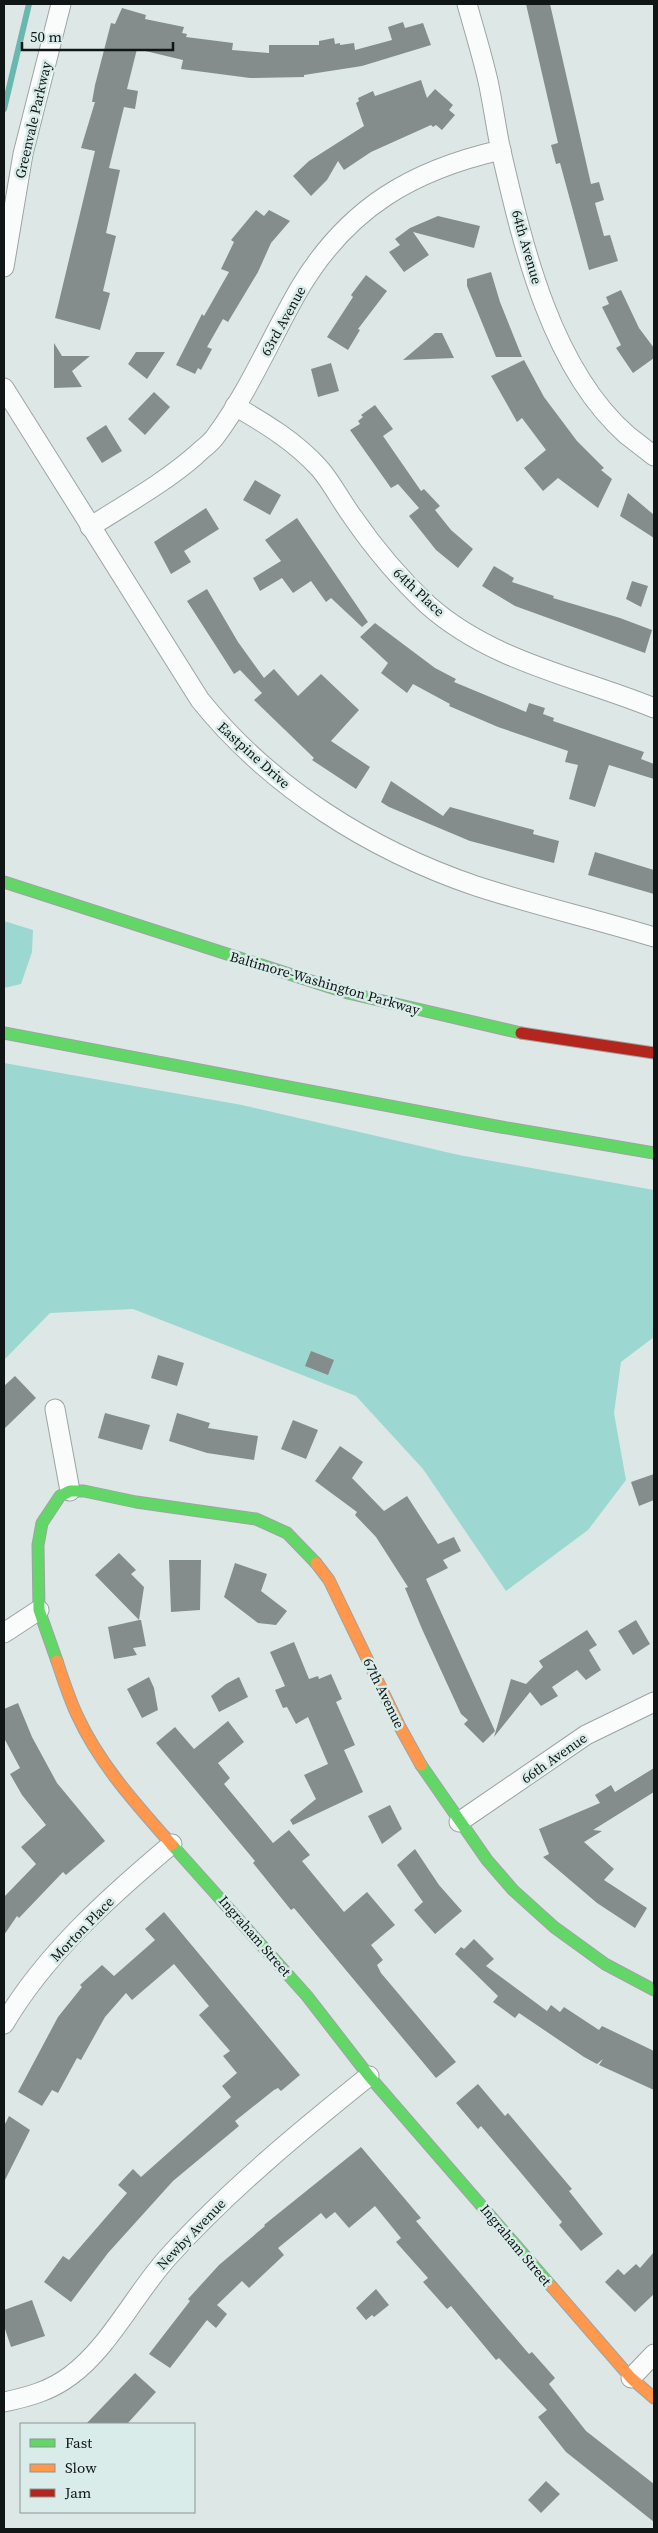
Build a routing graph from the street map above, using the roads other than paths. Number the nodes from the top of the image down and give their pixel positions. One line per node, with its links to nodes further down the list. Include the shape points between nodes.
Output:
1 (61, 4): 4 (street, Greenvale Parkway, via 22,154)
2 (467, 4): 3 (street, 64th Avenue, via 488,81)
3 (501, 150): 6 (street, 63rd Avenue, via 464,159 397,188 349,223 301,286); 7 (street, 64th Avenue, via 538,288 566,353 601,406 626,434)
4 (4, 267)
5 (4, 388): 8 (street, Eastpine Drive)
6 (235, 406): 8 (street, 63rd Avenue, via 214,438 185,464); 9 (street, 64th Place, via 304,452 321,471 377,552 430,606 458,627 532,666)
7 (654, 456)
8 (90, 527): 11 (street, Eastpine Drive, via 200,700 227,734 291,788 339,822 428,868 476,886)
9 (654, 708)
10 (4, 882): 13 (main road, Baltimore-Washington Parkway, via 348,993 507,1031)
11 (654, 937)
12 (4, 1033): 14 (main road)
13 (654, 1053)
14 (654, 1153)
15 (55, 1408): 16 (street)
16 (70, 1491): 17 (main road, Ingraham Street, via 60,1496 42,1523 38,1545); 20 (main road, 67th Avenue, via 256,1519 287,1534 309,1554 329,1580 400,1727 428,1777)
17 (39, 1610): 18 (street); 21 (main road, Ingraham Street, via 76,1714 97,1753 126,1793)
18 (4, 1632)
19 (654, 1702): 20 (street, 66th Avenue, via 586,1735)
20 (459, 1822): 22 (main road, 67th Avenue, via 513,1890 554,1927 605,1964)
21 (172, 1844): 23 (street, Morton Place, via 135,1875 68,1941 16,2004); 24 (main road, Ingraham Street, via 307,1996)
22 (654, 1990)
23 (4, 2024)
24 (369, 2076): 26 (main road, Ingraham Street); 28 (street, Newby Avenue, via 290,2141 197,2226 144,2284 83,2366 50,2389)
25 (654, 2354): 26 (street)
26 (631, 2378): 27 (main road, Ingraham Street)
27 (654, 2398)
28 (4, 2402)

